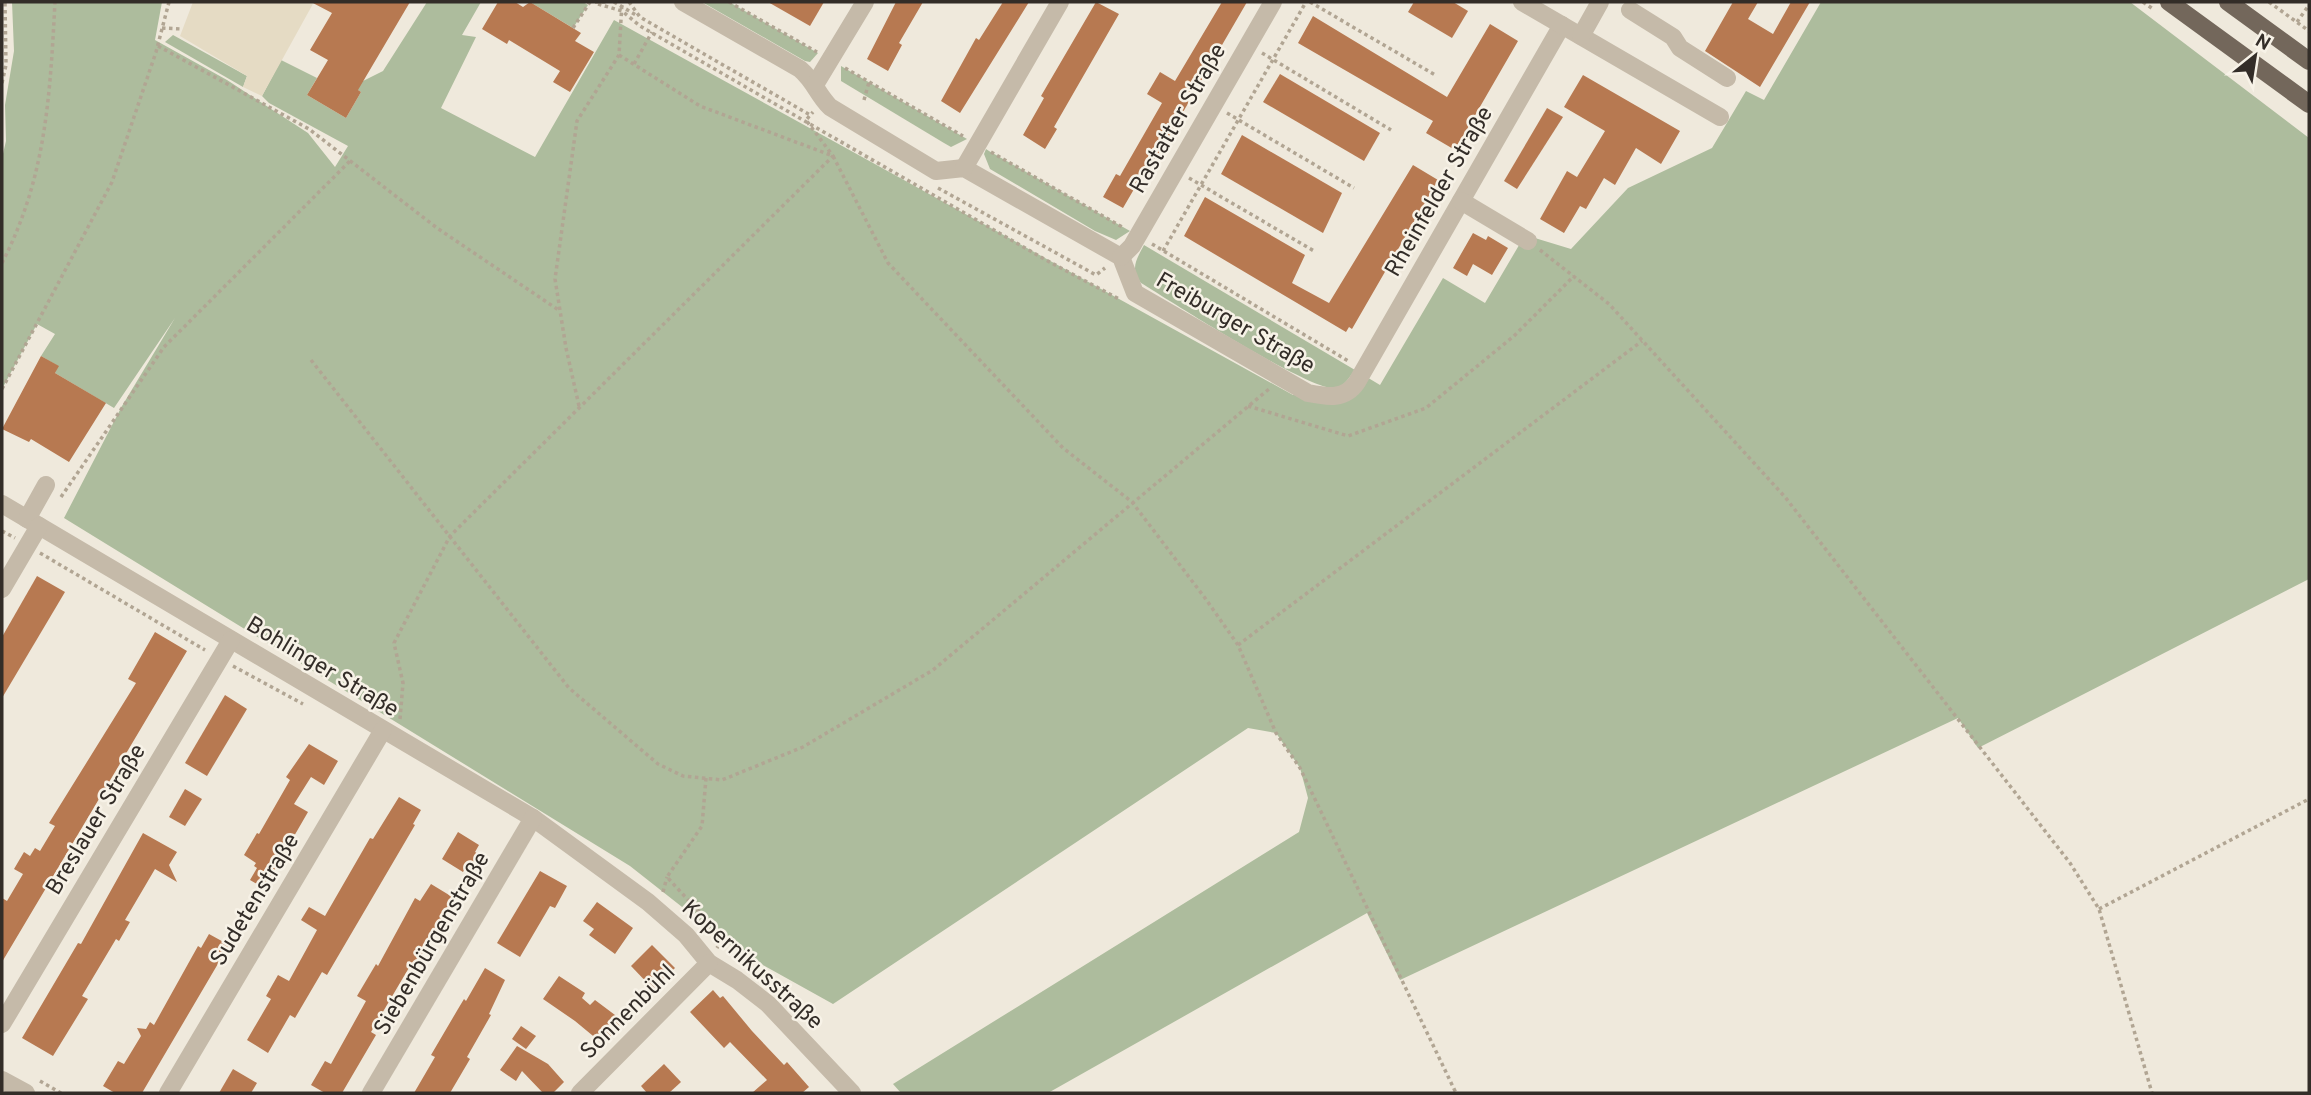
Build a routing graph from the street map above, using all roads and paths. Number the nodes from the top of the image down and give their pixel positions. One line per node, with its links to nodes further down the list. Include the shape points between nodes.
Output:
1 (5, 2): 40 (path)
2 (55, 2): 64 (path, via 51,85 40,157 23,222)
3 (169, 2): 24 (path)
4 (594, 2): 5 (path); 19 (path); 25 (path)
5 (606, 2)
6 (614, 2): 19 (path)
7 (683, 2): 41 (street, via 800,69)
8 (730, 2): 34 (path)
9 (865, 2): 34 (street)
10 (1059, 2): 51 (street)
11 (1273, 2): 30 (street, Rastatter Straße)
12 (1308, 2): 33 (path); 37 (path)
13 (1522, 2): 23 (street)
14 (1600, 2): 29 (street)
15 (2169, 2): 46 (main road)
16 (2228, 2): 35 (main road)
17 (2269, 2): 22 (path)
18 (2309, 5): 22 (path)
19 (622, 7): 21 (path); 28 (path); 32 (path)
20 (1630, 10): 38 (street)
21 (640, 17)
22 (2297, 22): 27 (path)
23 (1562, 25): 29 (street); 58 (street, Rheinfelder Straße)
24 (162, 28): 26 (path); 31 (path)
25 (573, 28)
26 (182, 29)
27 (2309, 31)
28 (652, 32): 36 (path); 49 (path)
29 (1581, 36): 47 (street)
30 (1248, 44): 33 (path); 45 (street, Rastatter Straße)
31 (158, 46): 43 (path); 72 (path, via 112,181)
32 (619, 55): 36 (path); 67 (path, via 576,121 555,279)
33 (1272, 59): 48 (path); 50 (path)
34 (830, 60): 39 (path); 41 (street)
35 (2309, 61)
36 (634, 64): 52 (path, via 700,106)
37 (1437, 76)
38 (1727, 78)
39 (869, 82): 44 (path); 51 (path)
40 (2, 83)
41 (819, 91): 49 (path); 54 (street, via 830,107 936,171)
42 (254, 92): 43 (path)
43 (251, 98): 53 (path, via 309,129)
44 (864, 100)
45 (1213, 104): 48 (path); 55 (street, Rastatter Straße)
46 (2309, 104)
47 (1720, 117)
48 (1238, 119): 56 (path); 57 (path)
49 (806, 120): 52 (path); 66 (path)
50 (1391, 130)
51 (976, 144): 54 (street); 59 (path)
52 (833, 156): 73 (path); 77 (path, via 888,263 1063,448)
53 (349, 161): 67 (path, via 437,228); 76 (path, via 164,347)
54 (964, 168): 63 (street)
55 (1175, 170): 56 (path); 59 (street, Rastatter Straße)
56 (1201, 185): 61 (path); 62 (path)
57 (1354, 188)
58 (1461, 201): 60 (street); 70 (street, Rheinfelder Straße)
59 (1138, 236): 61 (path); 63 (street, Rastatter Straße)
60 (1528, 241): 65 (path)
61 (1163, 251): 70 (path)
62 (1314, 251)
63 (1121, 257): 71 (street, Freiburger Straße, via 1135,293)
64 (2, 263)
65 (1574, 276): 68 (path, via 1609,304); 74 (path, via 1514,336 1426,408 1348,436)
66 (1123, 301)
67 (560, 311): 73 (path)
68 (1642, 341): 85 (path); 93 (path, via 1785,496 2070,863)
69 (311, 360): 81 (path)
70 (1360, 376): 71 (street, Freiburger Straße, via 1351,391 1332,398 1308,393)
71 (1282, 378): 74 (path)
72 (2, 389)
73 (579, 406): 81 (path)
74 (1248, 406): 77 (path)
75 (46, 485): 79 (street)
76 (61, 497)
77 (1132, 502): 85 (path); 89 (path, via 933,670 803,747 722,779)
78 (2, 504): 79 (street, Bohlinger Straße)
79 (33, 522): 82 (street); 84 (street, Bohlinger Straße)
80 (2, 531): 82 (path)
81 (450, 536): 88 (path, via 394,642 403,683); 89 (path, via 569,688 658,764 683,776)
82 (27, 545): 83 (street); 86 (path)
83 (2, 589)
84 (231, 640): 86 (street, Breslauer Straße); 88 (street, Bohlinger Straße)
85 (1238, 645): 102 (path, via 1276,733 1300,768)
86 (220, 659): 87 (path); 95 (street, Breslauer Straße)
87 (312, 709)
88 (390, 734): 91 (street, Bohlinger Straße); 98 (street, Sudetenstraße)
89 (706, 778): 94 (path, via 702,826 667,877 723,938)
90 (2309, 799): 93 (path)
91 (533, 818): 92 (street, Bohlinger Straße); 99 (street, Siebenbürgenstraße)
92 (615, 877): 94 (street, Kopernikusstraße, via 686,935)
93 (2099, 909): 103 (path)
94 (709, 963): 100 (street, Sonnenbühl); 101 (street, Kopernikusstraße, via 768,1004)
95 (2, 1024)
96 (2, 1080): 97 (street)
97 (24, 1093)
98 (168, 1093)
99 (371, 1093)
100 (580, 1093)
101 (852, 1093)
102 (1456, 1093)
103 (2152, 1093)

